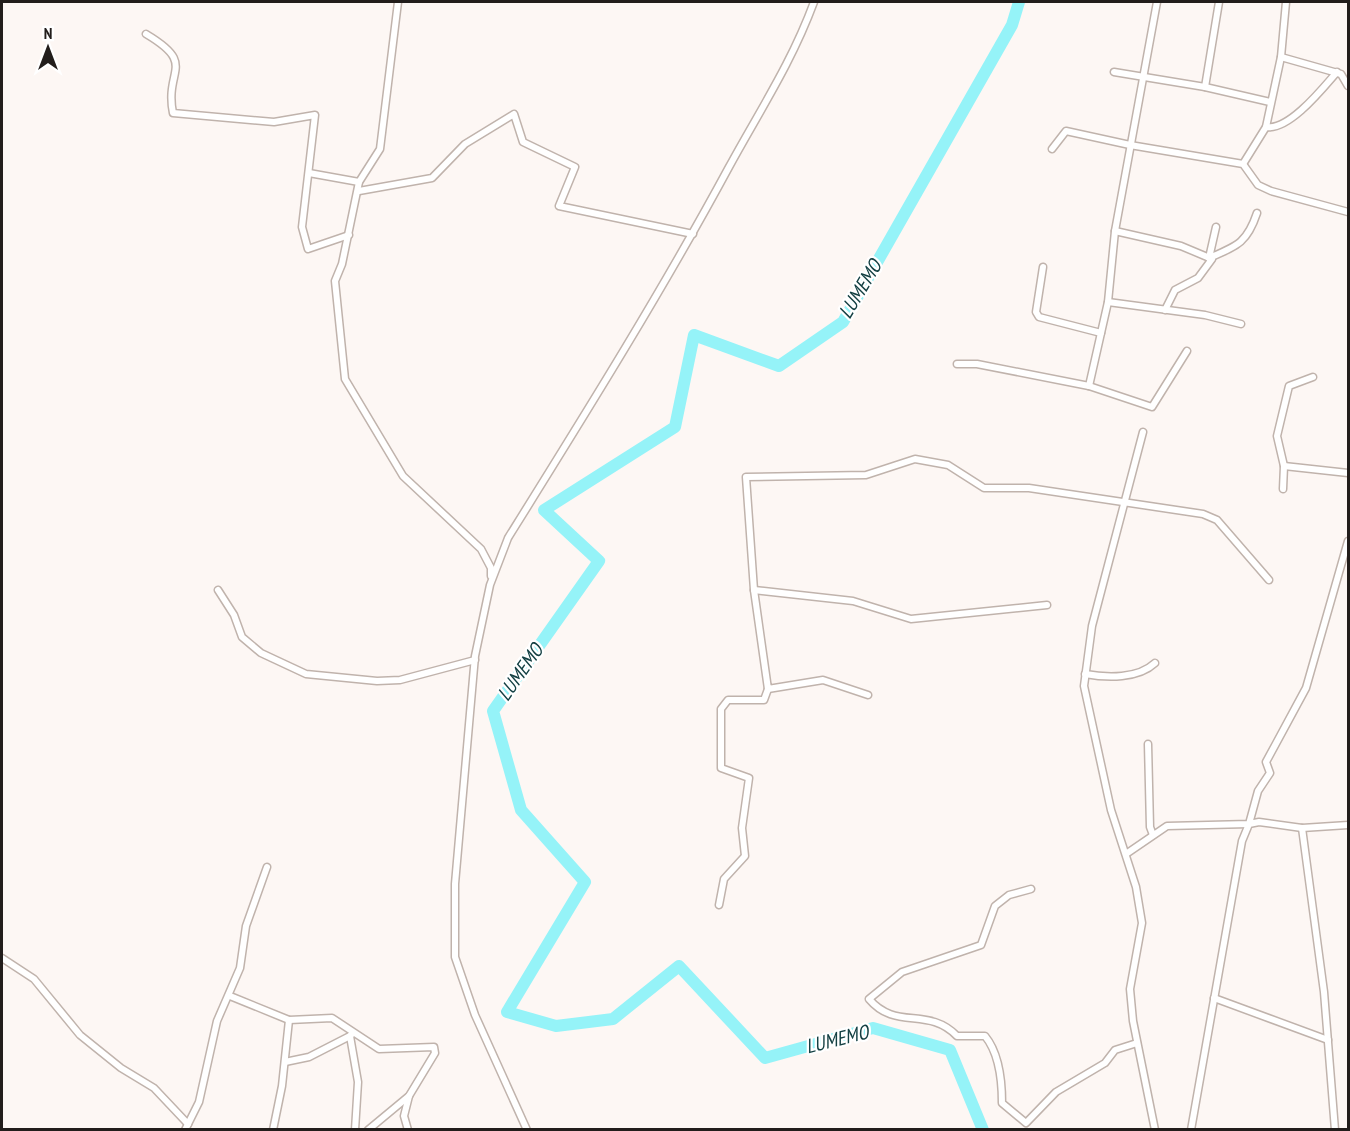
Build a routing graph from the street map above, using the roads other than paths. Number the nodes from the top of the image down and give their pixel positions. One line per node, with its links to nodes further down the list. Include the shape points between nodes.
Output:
1 (398, 2): 19 (street, via 380,149)
2 (814, 2): 25 (street, via 776,88)
3 (1157, 2): 10 (street)
4 (1219, 2): 12 (street)
5 (1286, 2): 7 (street)
6 (146, 34): 18 (street, via 172,52 177,62 170,97 173,113 274,122 315,115)
7 (1281, 57): 9 (street); 13 (street)
8 (1114, 72): 10 (street)
9 (1337, 72): 11 (street, via 1344,76); 14 (street, via 1290,119 1273,128)
10 (1142, 75): 12 (street); 15 (street)
11 (1348, 86)
12 (1205, 87): 13 (street)
13 (1270, 102): 14 (street)
14 (1266, 127): 17 (street)
15 (1130, 145): 16 (street, via 1066,131); 17 (street); 24 (street)
16 (1052, 149)
17 (1243, 164): 21 (street, via 1258,185 1271,191)
18 (309, 173): 19 (street); 26 (street, via 302,227 308,249)
19 (359, 182): 20 (street)
20 (359, 191): 25 (street, via 432,178 465,144 514,114 523,142 574,167 559,206); 26 (street)
21 (1348, 212)
22 (1257, 213): 27 (street, via 1250,234)
23 (1216, 227): 27 (street)
24 (1115, 231): 27 (street, via 1181,246); 29 (street)
25 (693, 234): 45 (street, via 508,538)
26 (349, 235): 45 (street, via 334,286 345,379 403,476 481,549 491,568)
27 (1209, 258): 30 (street, via 1212,259 1198,278 1170,295)
28 (1042, 267): 32 (street, via 1038,317)
29 (1108, 302): 30 (street); 32 (street)
30 (1166, 310): 31 (street)
31 (1241, 324)
32 (1101, 333): 36 (street)
33 (1187, 351): 36 (street, via 1152,407)
34 (957, 364): 36 (street, via 976,364)
35 (1313, 377): 38 (street, via 1289,386 1277,436)
36 (1089, 386)
37 (1143, 432): 41 (street)
38 (1284, 466): 39 (street); 40 (street)
39 (1348, 474)
40 (1282, 489)
41 (1126, 502): 44 (street, via 1203,514 1217,520); 47 (street, via 1029,488 984,488 948,465 915,459 866,475 746,477); 51 (street, via 1092,626)
42 (1348, 541): 43 (street)
43 (1348, 549): 55 (street, via 1306,688 1266,762 1270,773 1258,791)
44 (1269, 580)
45 (490, 585): 49 (street)
46 (218, 590): 49 (street, via 234,615 242,638 261,653 306,674 400,680)
47 (754, 590): 48 (street, via 854,601 911,618); 52 (street)
48 (1047, 605)
49 (475, 660): 77 (street, via 455,884 455,957 475,1016)
50 (1155, 663): 51 (street, via 1146,672 1102,677)
51 (1085, 674): 59 (street, via 1094,739)
52 (768, 689): 53 (street, via 824,680); 62 (street, via 764,700 728,700 722,708 722,768 749,778 742,828 745,856 724,879)
53 (868, 695)
54 (1148, 744): 58 (street)
55 (1249, 824): 57 (street); 58 (street, via 1167,826); 65 (street, via 1242,841)
56 (1348, 825): 57 (street)
57 (1302, 828): 68 (street)
58 (1153, 835): 59 (street)
59 (1126, 854): 69 (street, via 1137,886 1142,923 1130,989)
60 (267, 867): 64 (street, via 246,926 240,968)
61 (1031, 888): 69 (street, via 1009,895 994,906 981,945 902,972 869,999 879,1011 892,1017 925,1018 957,1036 985,1036 993,1046 1002,1082 1002,1102 1026,1123 1056,1092 1105,1063 1115,1050)
62 (719, 905)
63 (2, 958): 72 (street, via 34,979 80,1035 154,1088)
64 (230, 996): 66 (street); 72 (street, via 217,1021 199,1102)
65 (1214, 998): 68 (street); 79 (street)
66 (289, 1020): 67 (street, via 332,1018); 70 (street)
67 (352, 1034): 70 (street, via 309,1058); 71 (street, via 379,1049 435,1048); 74 (street, via 358,1082)
68 (1328, 1040): 80 (street)
69 (1137, 1043): 78 (street)
70 (285, 1062): 73 (street)
71 (409, 1096): 75 (street); 76 (street, via 404,1116)
72 (187, 1127)
73 (273, 1130)
74 (355, 1130)
75 (368, 1130)
76 (408, 1130)
77 (527, 1130)
78 (1155, 1130)
79 (1191, 1130)
80 (1335, 1130)

